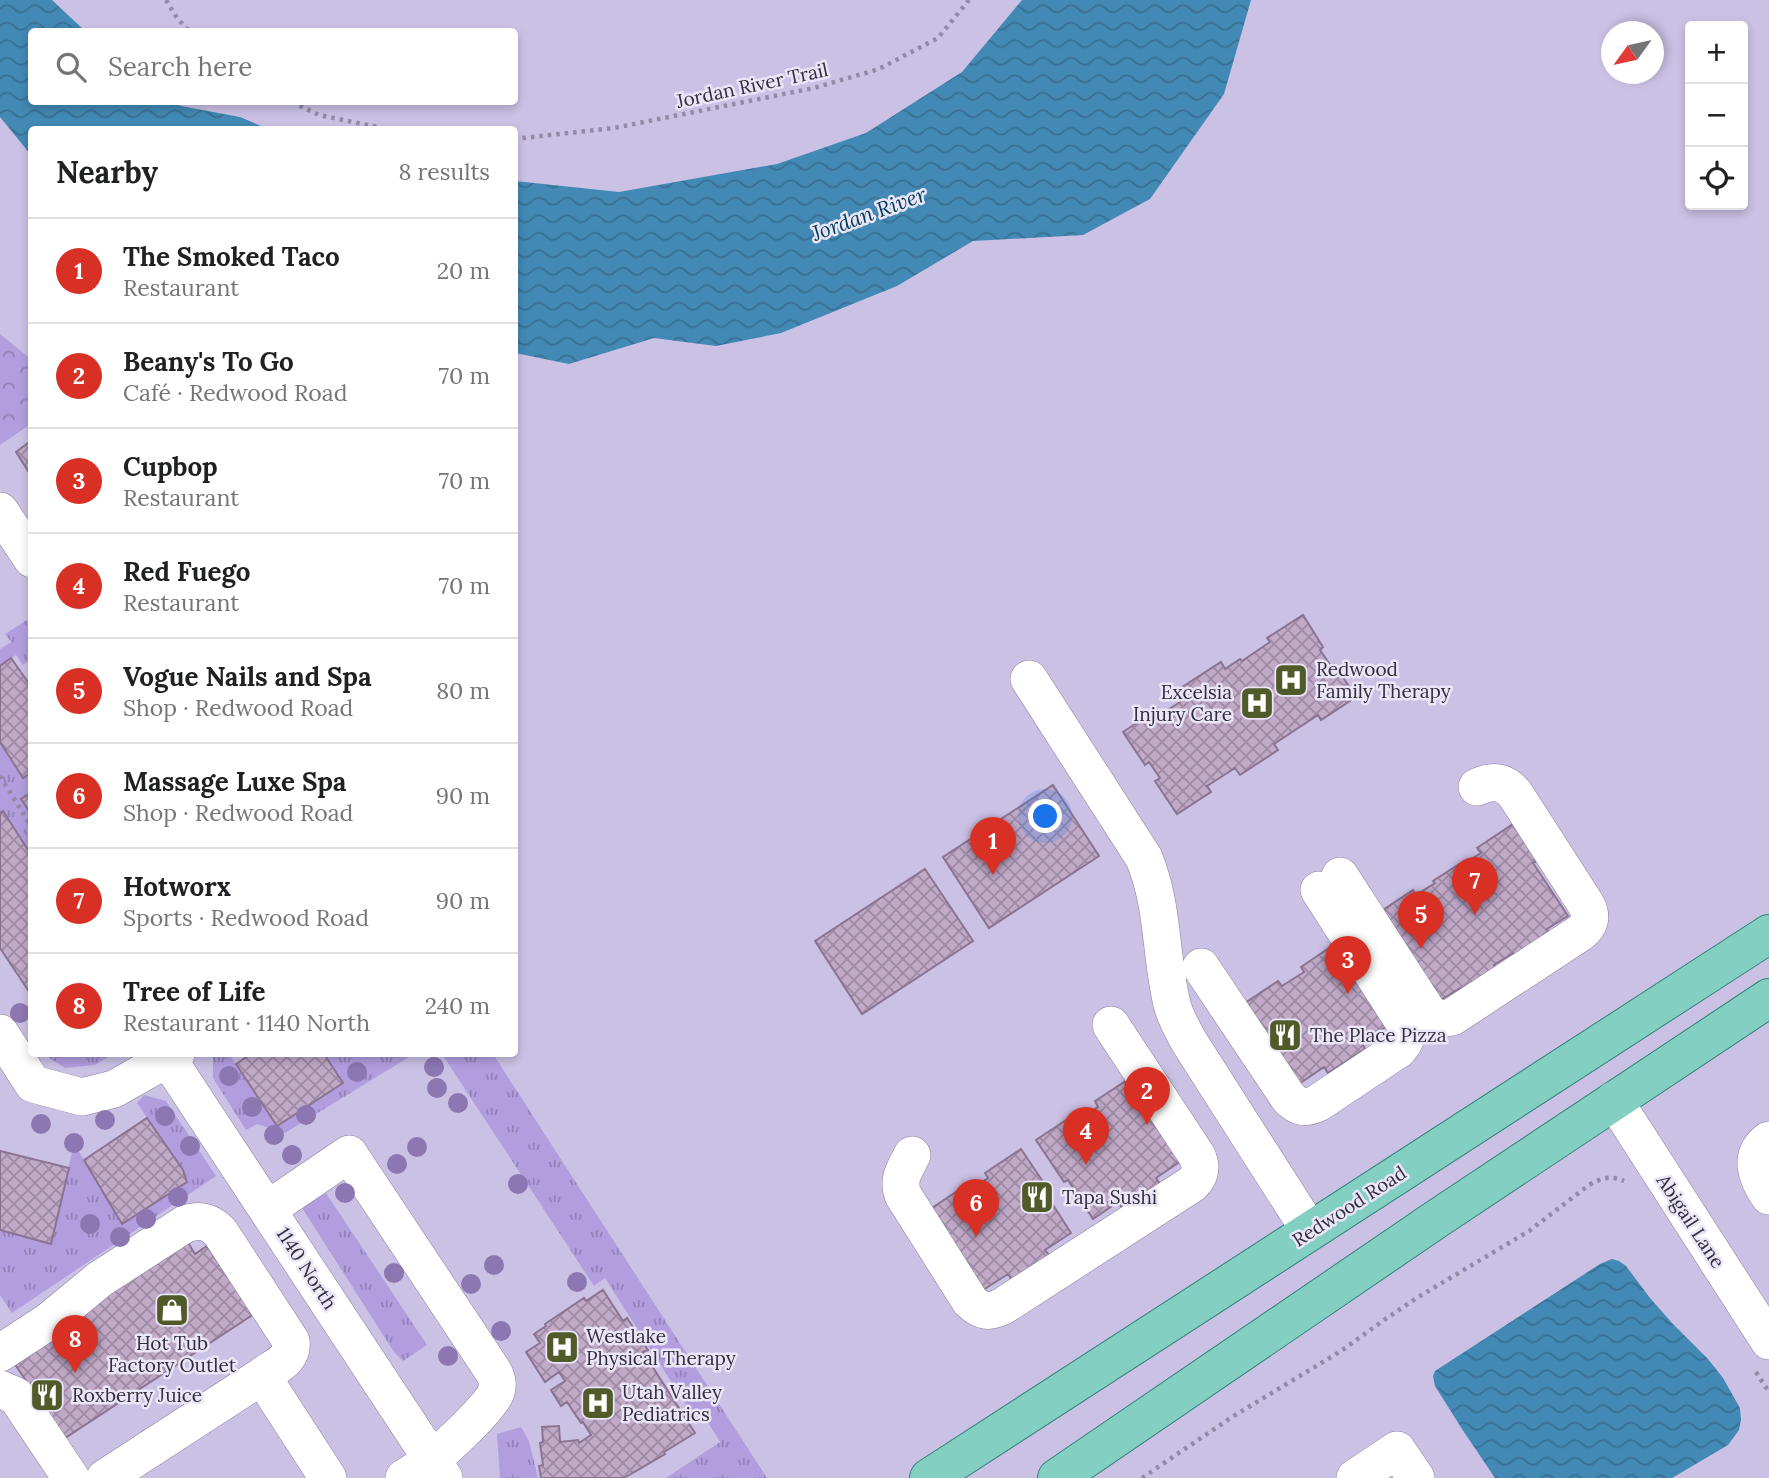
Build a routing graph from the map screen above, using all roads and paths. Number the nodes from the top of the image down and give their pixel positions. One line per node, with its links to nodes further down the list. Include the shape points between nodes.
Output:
1 (166, 0): 3 (path)
2 (969, 0): 6 (path, Jordan River Trail, via 938,38 879,69 814,88 614,128)
3 (186, 28)
4 (298, 105): 5 (path, via 319,115)
5 (373, 126)
6 (518, 139)
7 (0, 511): 8 (street)
8 (28, 553)
9 (1029, 679): 26 (street, via 1144,858 1155,889 1172,1007 1179,1024)
10 (0, 776): 12 (path)
11 (1477, 787): 14 (street, via 1501,783 1515,794 1587,906 1590,921 1580,933 1452,1017 1430,1014 1330,883 1405,1024 1407,1036 1399,1049 1318,1103 1304,1107 1288,1097)
12 (28, 822)
13 (1769, 934): 26 (main road, Redwood Road)
14 (1201, 967)
15 (1769, 998): 20 (main road)
16 (1111, 1025): 22 (street, via 1197,1156 1201,1170 1192,1184 1003,1306 985,1311 970,1301 903,1195 900,1181)
17 (0, 1033): 18 (street, via 33,1084 82,1097 114,1089)
18 (170, 1057)
19 (173, 1057): 25 (street, 1140 North)
20 (1614, 1100): 28 (street, Abigail Lane); 37 (main road)
21 (1769, 1140): 24 (street, via 1756,1165)
22 (912, 1155)
23 (1627, 1182): 38 (path, via 1611,1177 1589,1185 1530,1231 1415,1299)
24 (1769, 1196)
25 (268, 1209): 32 (street, 1140 North); 32 (street, via 349,1154 494,1371 498,1380 495,1396)
26 (1310, 1231): 36 (main road, Redwood Road)
27 (0, 1353): 29 (street, via 100,1279 185,1224 204,1221 220,1232 291,1341 290,1356)
28 (1762, 1355): 31 (path)
29 (262, 1376): 34 (street); 35 (street)
30 (0, 1389): 33 (street, via 16,1396)
31 (1769, 1392)
32 (426, 1472)
33 (71, 1478)
34 (105, 1478)
35 (328, 1478)
36 (929, 1478)
37 (1057, 1478)
38 (1142, 1478)
39 (1355, 1478): 40 (street, via 1397,1450)
40 (1416, 1478)

